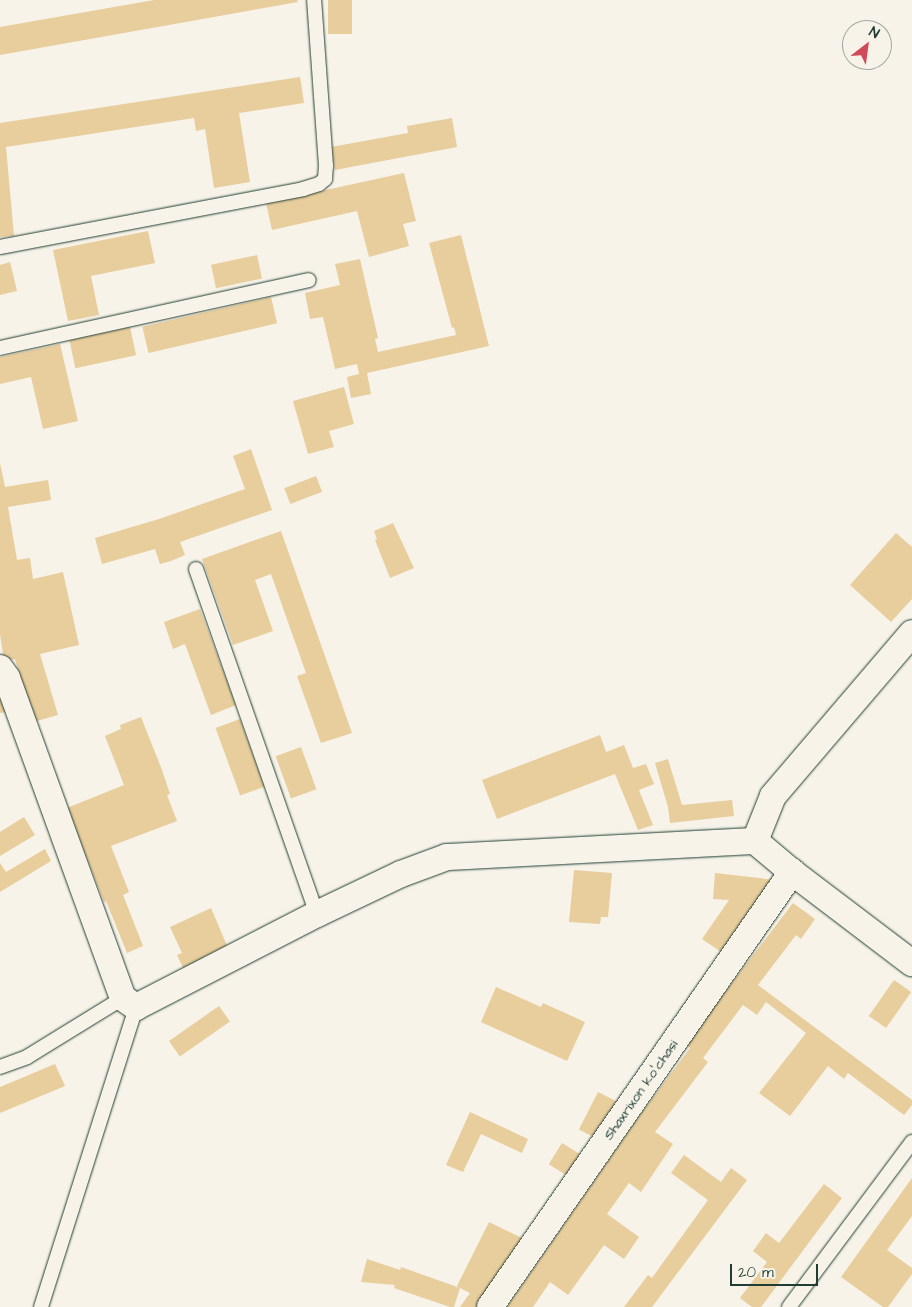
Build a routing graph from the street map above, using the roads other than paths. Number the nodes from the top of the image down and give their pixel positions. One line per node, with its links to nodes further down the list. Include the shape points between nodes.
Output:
1 (314, 0): 2 (lane, via 326,166 325,179 319,184)
2 (0, 247)
3 (309, 280): 4 (lane)
4 (0, 348)
5 (196, 569): 10 (lane)
6 (912, 633): 8 (street, via 773,796)
7 (0, 668): 12 (street, via 7,678)
8 (755, 841): 9 (street); 10 (street, via 447,857 401,874)
9 (792, 872): 11 (street); 16 (street, Shaxrixon koʻchasi)
10 (317, 914): 12 (street)
11 (912, 964)
12 (129, 1003): 13 (lane, via 27,1057); 15 (lane)
13 (0, 1067)
14 (912, 1142): 17 (lane)
15 (41, 1307)
16 (490, 1307)
17 (788, 1307)

